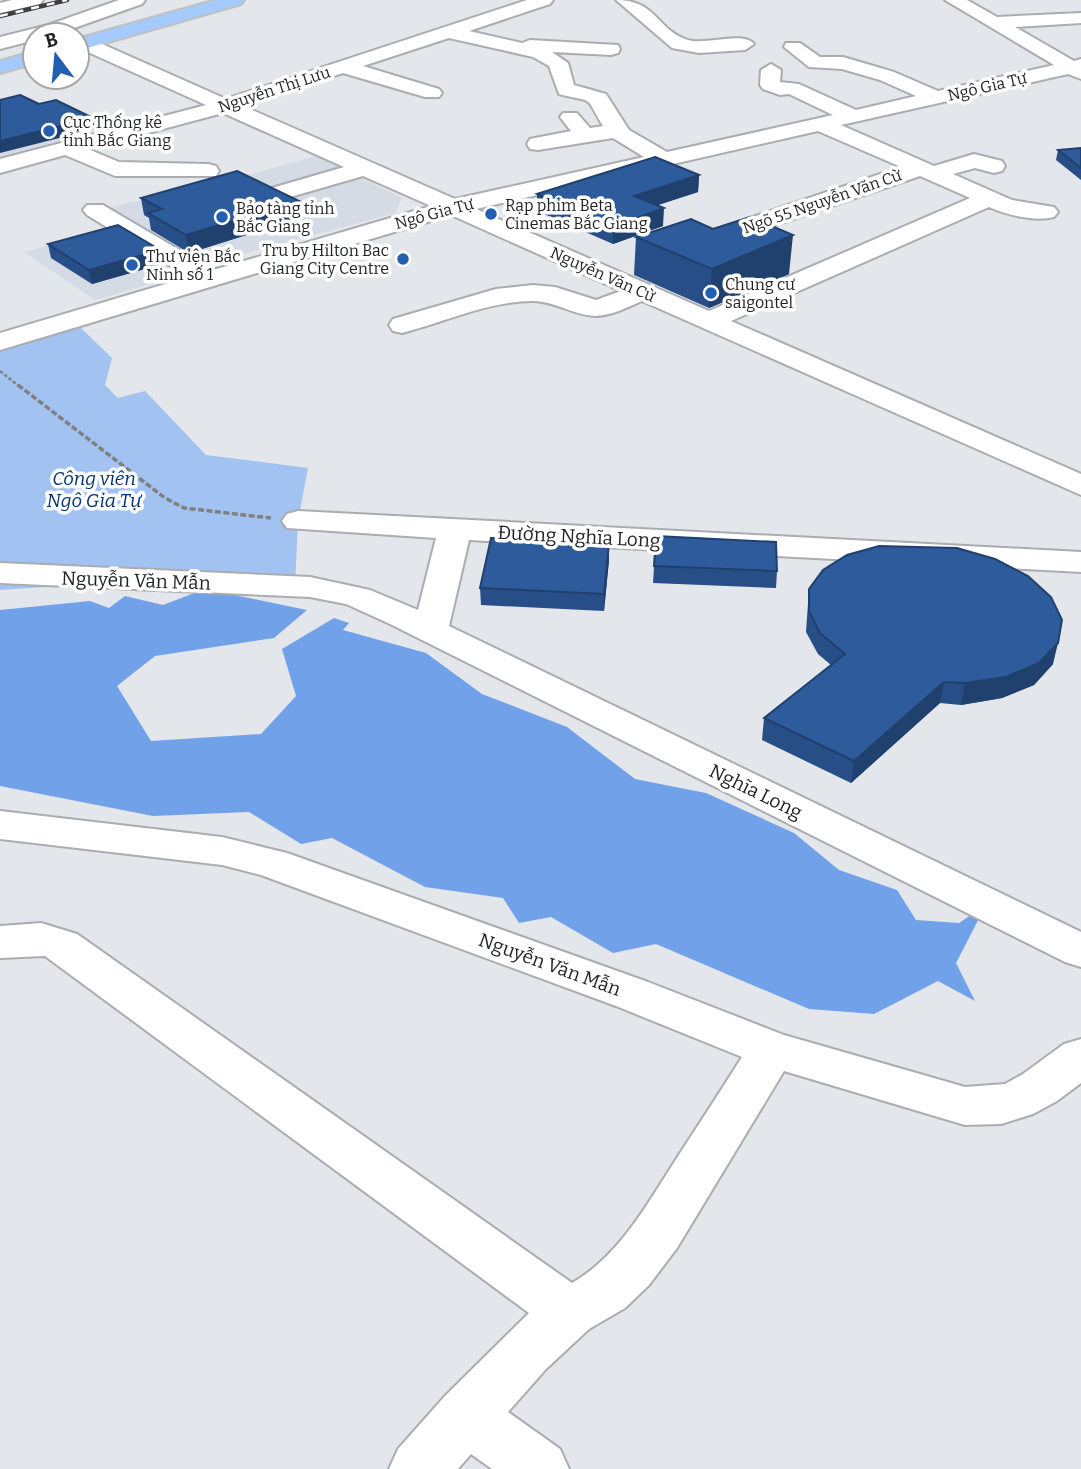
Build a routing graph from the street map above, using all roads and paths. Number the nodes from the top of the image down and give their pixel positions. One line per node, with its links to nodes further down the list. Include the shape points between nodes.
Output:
1 (34, 0): 8 (street)
2 (136, 0): 14 (street)
3 (200, 0): 12 (main road)
4 (235, 0): 13 (main road)
5 (544, 0): 11 (street, Nguyễn Thị Lưu)
6 (625, 0): 15 (street, via 679,44)
7 (954, 0): 10 (street)
8 (0, 8)
9 (1081, 18): 10 (street)
10 (995, 23): 25 (street)
11 (449, 32): 17 (street); 24 (street, Nguyễn Thị Lưu)
12 (91, 38)
13 (91, 39)
14 (0, 43)
15 (745, 44)
16 (91, 45): 31 (street, Nguyễn Văn Cừ)
17 (510, 46): 19 (street); 35 (street, via 558,63 566,90 599,97)
18 (793, 47): 30 (street, via 816,62 843,63 887,76)
19 (611, 49)
20 (21, 51): 21 (main road)
21 (0, 57)
22 (21, 61): 23 (main road)
23 (0, 67)
24 (344, 67): 29 (street); 31 (street, Nguyễn Thị Lưu)
25 (1078, 68): 30 (street, Ngô Gia Tự)
26 (771, 69): 28 (street, via 770,85)
27 (878, 87): 28 (street, via 830,84)
28 (792, 88): 33 (street)
29 (432, 93)
30 (937, 98): 33 (street, Ngô Gia Tự)
31 (225, 106): 38 (street, Nguyễn Thị Lưu); 39 (street, Nguyễn Văn Cừ, via 337,156)
32 (569, 117): 36 (street)
33 (853, 117): 34 (street, Ngô Gia Tự)
34 (820, 124): 40 (street, Ngô Gia Tự); 43 (street)
35 (619, 131): 36 (street); 40 (street)
36 (585, 135): 37 (street)
37 (538, 144)
38 (67, 148): 41 (street, Nguyễn Thị Lưu); 44 (street, via 115,169)
39 (368, 158): 45 (street); 47 (street, Nguyễn Văn Cừ)
40 (665, 159): 47 (street, Ngô Gia Tự)
41 (0, 166)
42 (994, 166): 43 (street, Ngõ 55 Nguyễn Văn Cừ, via 964,162)
43 (927, 170): 46 (street); 50 (street, Ngõ 55 Nguyễn Văn Cừ)
44 (208, 171)
45 (273, 195)
46 (989, 198): 49 (street); 55 (street)
47 (452, 207): 52 (street, Nguyễn Văn Cừ); 53 (street, Ngô Gia Tự)
48 (95, 210): 53 (street)
49 (1046, 212)
50 (684, 248)
51 (631, 265): 52 (street)
52 (604, 274): 54 (street, Nguyễn Văn Cừ)
53 (210, 279): 57 (street, Ngô Gia Tự)
54 (642, 291): 55 (street, Nguyễn Văn Cừ); 56 (street, via 595,308 555,295 504,295)
55 (709, 321): 59 (street, Nguyễn Văn Cừ)
56 (402, 325)
57 (0, 342)
58 (0, 371): 60 (path, via 164,498 184,508)
59 (1081, 486)
60 (298, 521): 61 (street, Đường Nghĩa Long)
61 (455, 530): 62 (street, Đường Nghĩa Long); 64 (street)
62 (1081, 562)
63 (0, 573): 64 (street, Nguyễn Văn Mẫn, via 340,590 376,601)
64 (430, 631): 67 (street, Nghĩa Long)
65 (0, 825): 68 (street, Nguyễn Văn Mẫn, via 222,851 272,863)
66 (0, 942): 70 (street, via 41,939 61,945)
67 (1081, 951)
68 (772, 1050): 69 (street, Nguyễn Văn Mẫn, via 965,1105 992,1107 1023,1100); 70 (street, via 659,1232 606,1291)
69 (1081, 1057)
70 (570, 1312): 71 (street)
71 (466, 1415): 72 (street); 73 (street)
72 (419, 1469)
73 (539, 1469)

